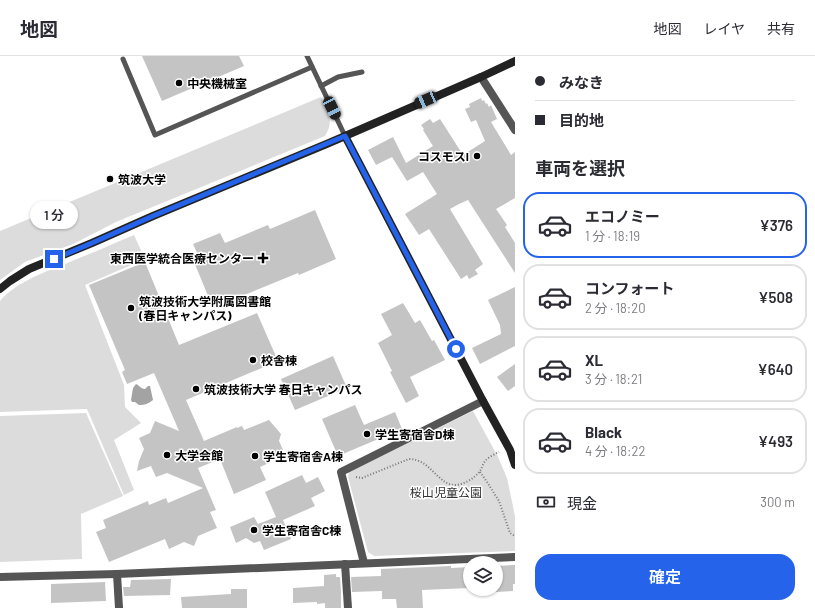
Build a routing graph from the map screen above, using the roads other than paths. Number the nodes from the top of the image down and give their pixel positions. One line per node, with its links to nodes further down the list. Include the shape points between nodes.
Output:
1 (307, 56): 4 (lane)
2 (123, 59): 4 (lane, via 155,135)
3 (515, 61): 6 (street)
4 (312, 67): 7 (lane)
5 (362, 72): 7 (lane, via 338,77)
6 (481, 77): 8 (street); 9 (street)
7 (321, 86): 9 (lane)
8 (515, 130)
9 (345, 136): 10 (street, via 29,269); 11 (street)
10 (0, 289)
11 (483, 401): 12 (street); 15 (street, via 341,472)
12 (513, 448): 13 (street)
13 (515, 465)
14 (515, 556): 15 (street)
15 (364, 563): 16 (street)
16 (346, 564): 17 (street); 20 (street)
17 (117, 574): 18 (street); 19 (street)
18 (0, 577)
19 (119, 608)
20 (348, 608)

